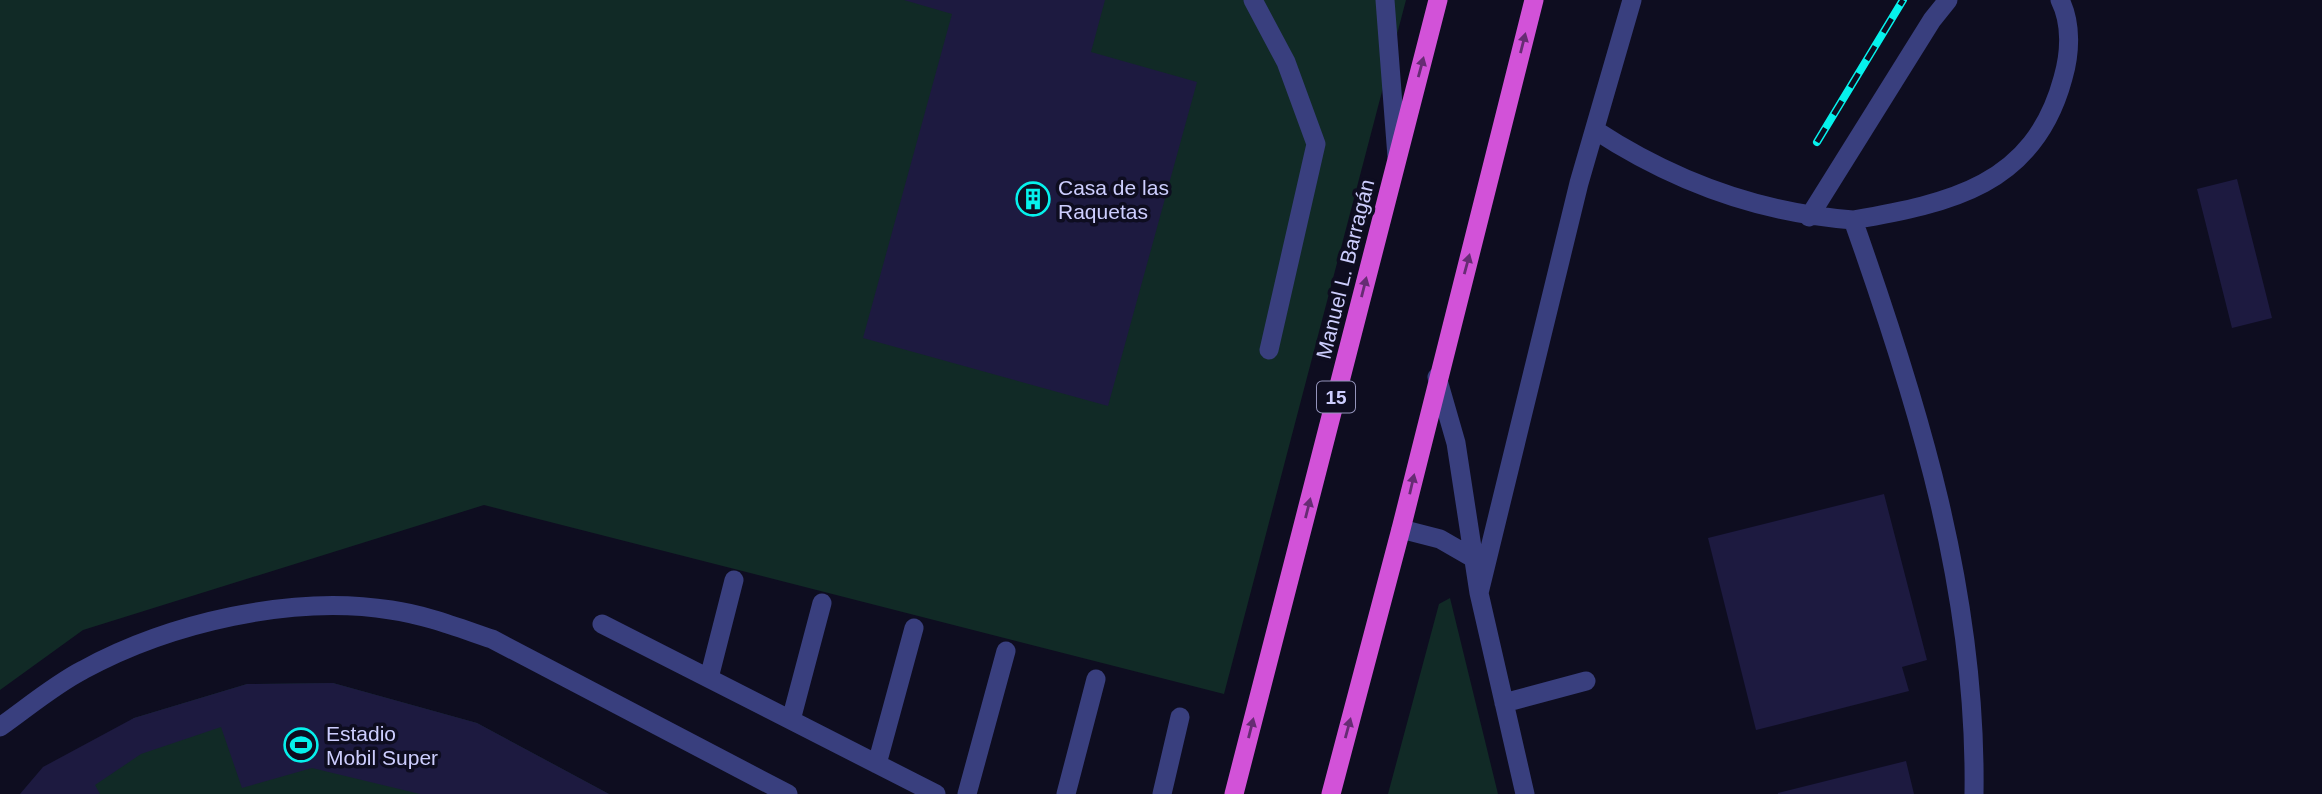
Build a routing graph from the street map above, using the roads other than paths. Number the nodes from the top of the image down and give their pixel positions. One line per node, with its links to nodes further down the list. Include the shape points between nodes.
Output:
1 (1253, 0): 12 (lane, via 1286,62 1316,144)
2 (1385, 0): 9 (lane)
3 (1438, 0): 9 (highway, Manuel L. Barragán / 15, one-way to 3)
4 (1534, 0): 13 (highway, one-way to 4)
5 (1632, 0): 8 (lane)
6 (1948, 0): 10 (lane)
7 (2060, 0): 11 (lane, via 2068,26 2066,69 2034,144 1963,194 1916,209)
8 (1595, 130): 10 (lane, via 1636,157 1684,179); 17 (lane, via 1523,402)
9 (1397, 159): 35 (highway, Manuel L. Barragán / 15, one-way to 9)
10 (1809, 216): 11 (lane)
11 (1853, 220): 38 (lane, via 1933,465 1969,663)
12 (1269, 350)
13 (1437, 377): 14 (highway, one-way to 13); 15 (lane, via 1456,443)
14 (1401, 529): 15 (lane, via 1440,539); 36 (highway, one-way to 14)
15 (1473, 558): 17 (lane)
16 (734, 580): 22 (lane)
17 (1479, 593): 25 (lane)
18 (822, 603): 27 (lane)
19 (602, 624): 22 (lane)
20 (914, 628): 29 (lane)
21 (1006, 651): 32 (lane)
22 (709, 678): 27 (lane)
23 (1096, 678): 33 (lane)
24 (1586, 681): 25 (lane)
25 (1504, 703): 37 (lane)
26 (1180, 717): 34 (lane)
27 (791, 720): 29 (lane)
28 (0, 727): 30 (lane, via 81,671 137,643 233,617 344,606 390,610 492,639)
29 (877, 764): 31 (lane)
30 (788, 794)
31 (936, 794)
32 (967, 794)
33 (1066, 794)
34 (1161, 794)
35 (1234, 794)
36 (1331, 794)
37 (1525, 794)
38 (1974, 794)

